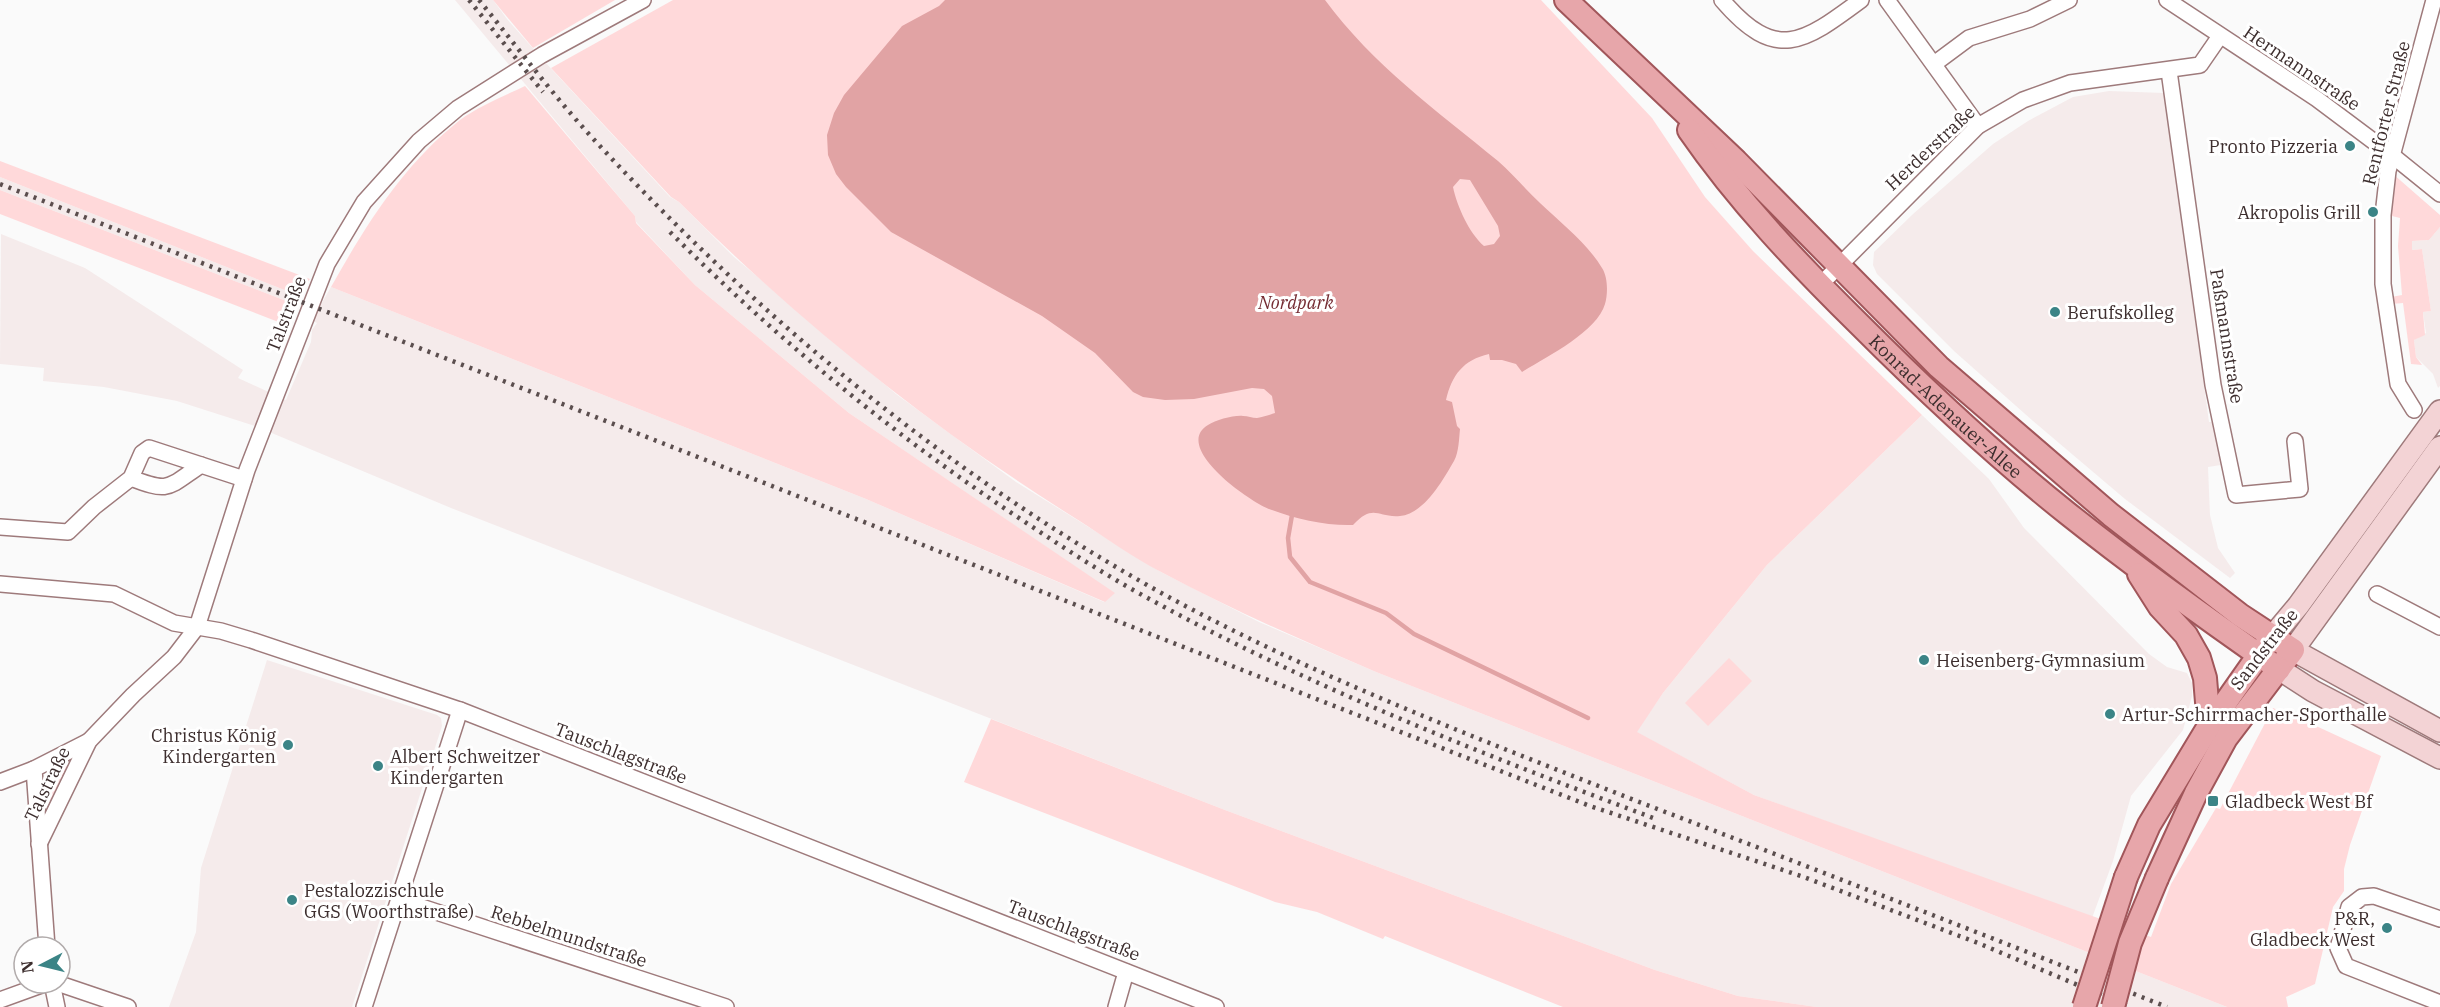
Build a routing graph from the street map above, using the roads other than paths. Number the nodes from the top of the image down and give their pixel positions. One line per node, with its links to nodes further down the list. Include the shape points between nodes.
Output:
1 (643, 0): 24 (street, Talstraße, via 458,108 419,141 364,202 327,264)
2 (1566, 0): 12 (main road, Konrad-Adenauer-Allee)
3 (1722, 0): 4 (street, via 1757,33 1796,40 1812,34)
4 (1862, 0)
5 (1887, 0): 10 (street)
6 (2069, 0): 10 (street, via 2030,19 1970,38)
7 (2167, 0): 9 (street, Hermannstraße)
8 (2434, 0): 14 (street, Rentforter Straße)
9 (2220, 36): 11 (street, Herderstraße, via 2200,65); 14 (street, Hermannstraße, via 2317,99)
10 (1934, 64): 13 (street)
11 (2169, 71): 13 (street, Herderstraße, via 2070,83 2023,99); 20 (street, Paßmannstraße, via 2213,385 2236,495 2300,489)
12 (1662, 92): 16 (main road, Konrad-Adenauer-Allee); 17 (main road, Konrad-Adenauer-Allee, via 1721,176)
13 (1978, 126): 16 (street, Herderstraße)
14 (2393, 156): 15 (street, Hermannstraße); 18 (street, Rentforter Straße, via 2383,215 2383,284 2398,384)
15 (2440, 194)
16 (1839, 266): 17 (street, Herderstraße); 31 (main road, Konrad-Adenauer-Allee, via 1940,368 2111,515)
17 (1820, 285): 26 (main road, Konrad-Adenauer-Allee, via 1936,400 2066,513)
18 (2414, 410)
19 (2440, 411): 31 (main road, Sandstraße)
20 (2295, 441)
21 (2440, 447): 32 (main road, Sandstraße)
22 (201, 465): 23 (street, via 166,488); 23 (street, via 149,448 142,453); 24 (street)
23 (131, 478): 25 (street, via 68,532)
24 (244, 479): 29 (street, Talstraße)
25 (0, 527)
26 (2131, 563): 33 (main road, Konrad-Adenauer-Allee); 36 (main road, via 2199,658 2205,678)
27 (0, 584): 29 (street, Tauschlagstraße, via 114,594 174,623)
28 (2376, 594): 30 (street)
29 (196, 627): 35 (street, Tauschlagstraße, via 251,640); 38 (street, Talstraße, via 174,657)
30 (2440, 627)
31 (2272, 637): 32 (main road, Konrad-Adenauer-Allee); 33 (main road, Sandstraße)
32 (2293, 650): 34 (main road, Sandstraße); 37 (main road)
33 (2257, 654): 34 (main road, Konrad-Adenauer-Allee); 36 (main road, Sandstraße)
34 (2279, 669): 39 (main road); 55 (main road, Sandstraße, bridge, via 2226,738 2186,813 2130,943)
35 (460, 711): 43 (street); 46 (street, Tauschlagstraße)
36 (2209, 726): 54 (main road, Sandstraße, bridge, via 2149,825 2126,877)
37 (2440, 730)
38 (89, 741): 40 (street, Talstraße); 42 (street, Talstraße)
39 (2440, 758)
40 (34, 769): 41 (street); 42 (street, Talstraße)
41 (0, 782)
42 (39, 844): 45 (street, Talstraße)
43 (400, 900): 50 (street); 51 (street, Rebbelmundstraße)
44 (2440, 919): 48 (street, via 2374,896 2362,897 2349,907 2338,948 2346,966)
45 (46, 935)
46 (1126, 972): 52 (street); 53 (street, Tauschlagstraße)
47 (72, 988): 49 (street)
48 (2440, 1004)
49 (128, 1007)
50 (364, 1007)
51 (726, 1007)
52 (1116, 1007)
53 (1216, 1007)
54 (2084, 1007)
55 (2113, 1007)

